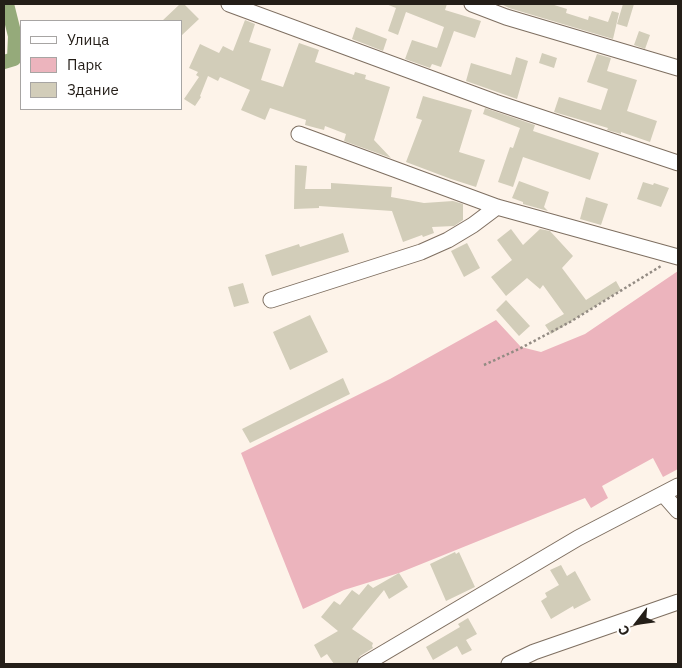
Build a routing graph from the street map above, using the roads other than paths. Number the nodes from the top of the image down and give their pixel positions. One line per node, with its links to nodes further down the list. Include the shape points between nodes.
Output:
1 (229, 4): 5 (street, via 495,102)
2 (472, 4): 3 (street)
3 (678, 68)
4 (299, 134): 6 (street)
5 (678, 163)
6 (496, 207): 7 (street); 8 (street, via 473,225 421,252)
7 (678, 257)
8 (271, 300)
9 (678, 486): 10 (street)
10 (663, 494): 11 (street); 13 (street, via 578,538)
11 (678, 511)
12 (678, 602): 14 (street, via 534,652)
13 (365, 664)
14 (509, 664)

